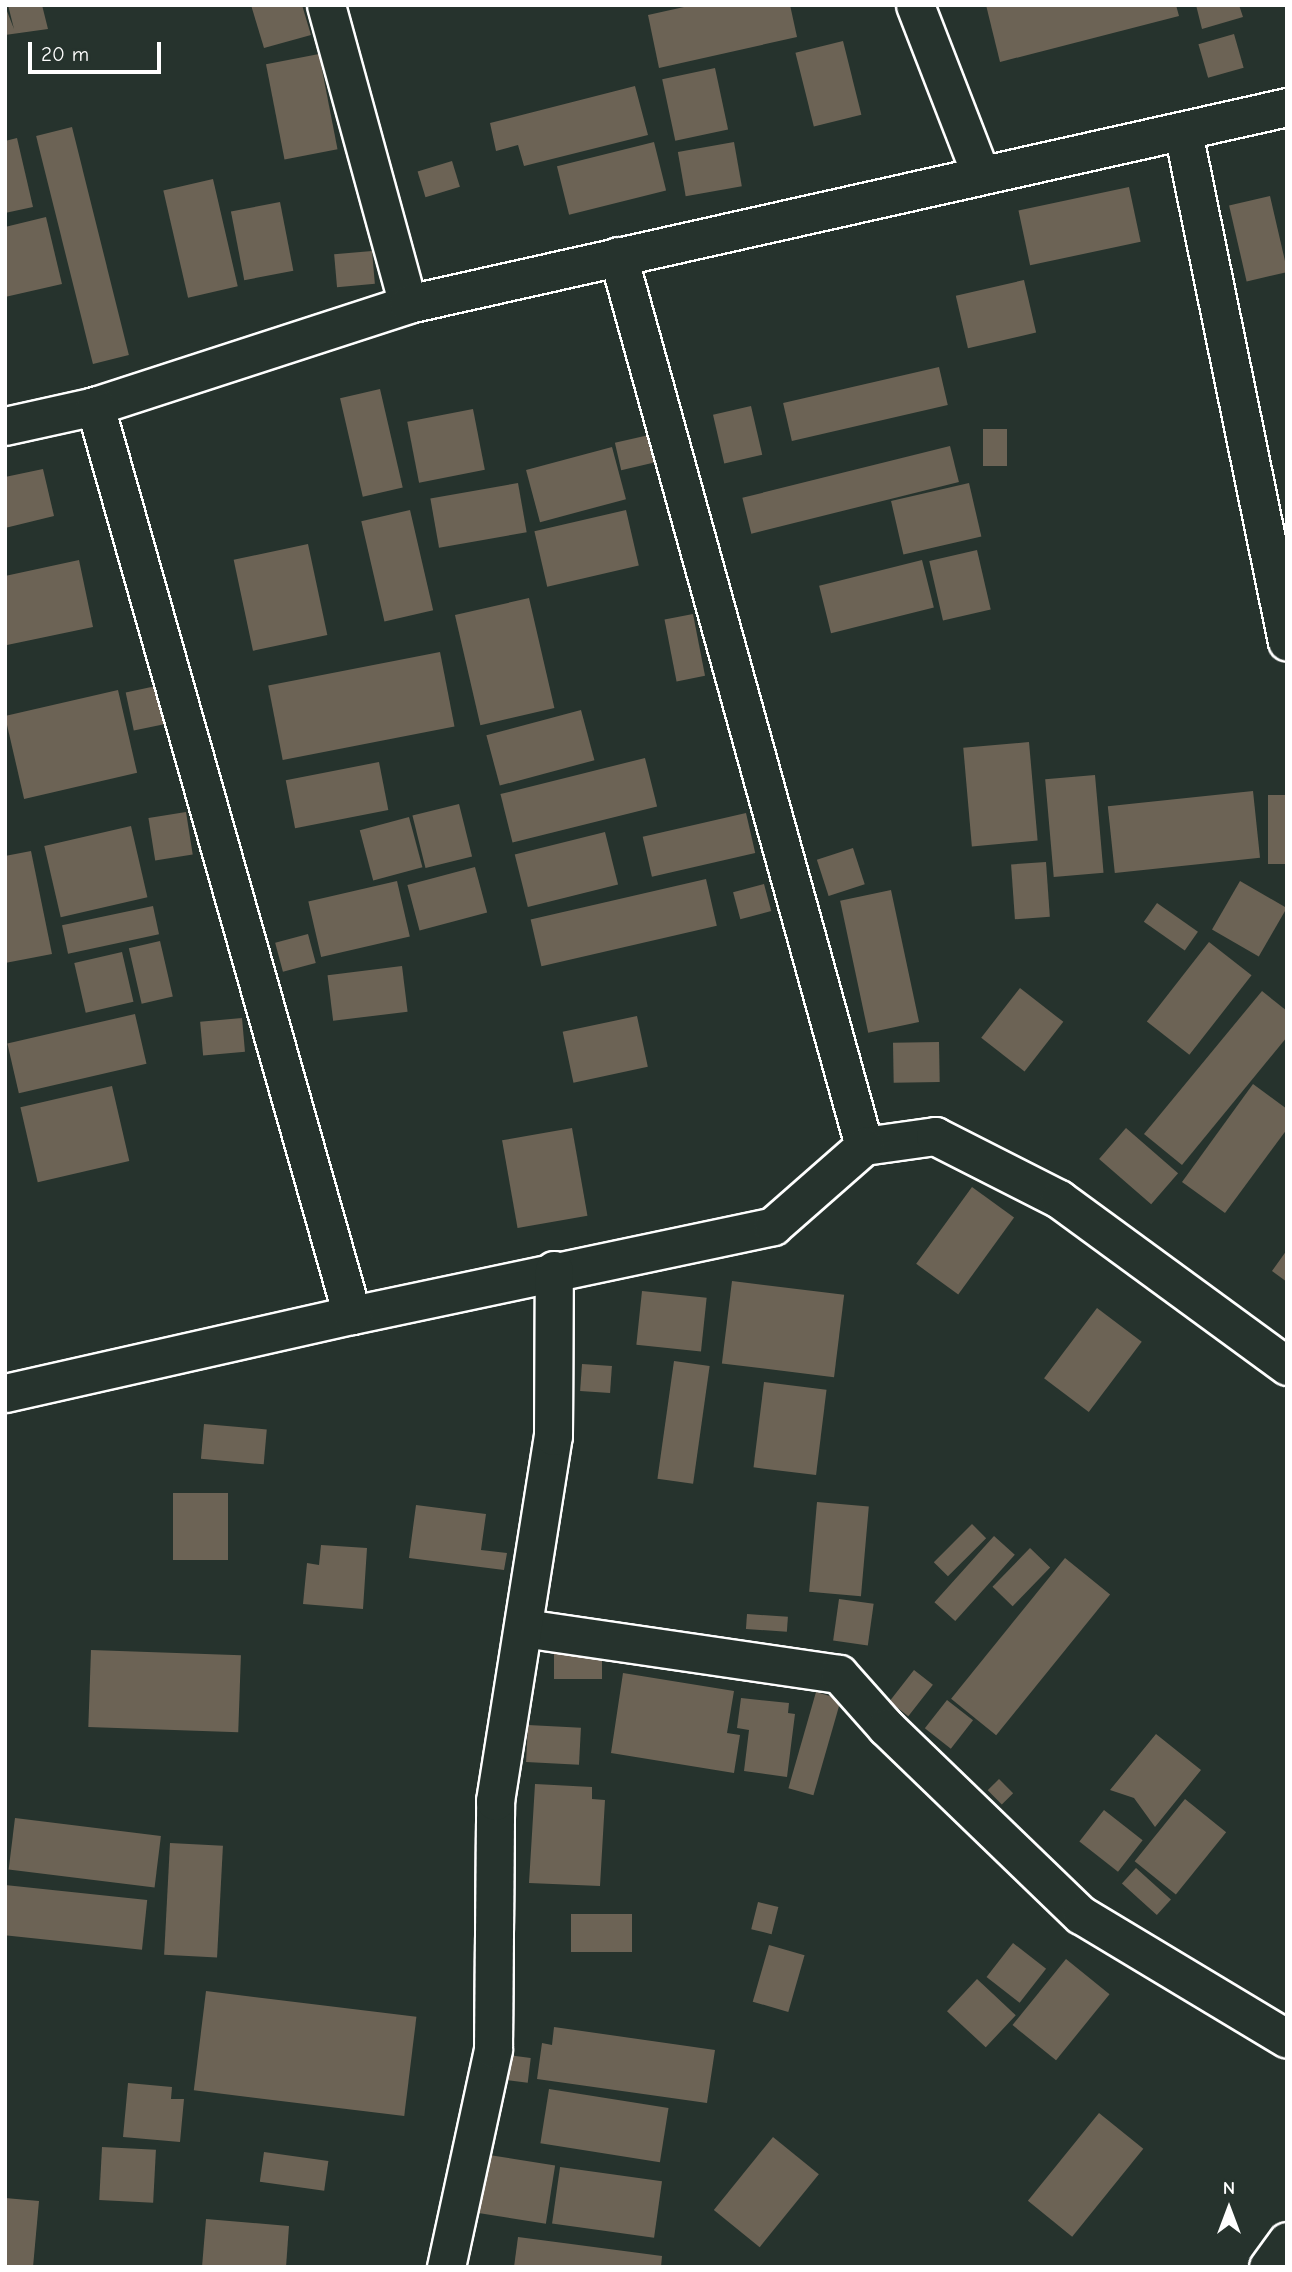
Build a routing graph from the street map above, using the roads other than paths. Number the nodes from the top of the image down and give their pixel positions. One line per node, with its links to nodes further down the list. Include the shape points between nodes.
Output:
1 (326, 5): 7 (street)
2 (915, 5): 5 (street)
3 (1287, 108): 4 (street); 5 (street)
4 (1183, 132): 5 (street); 10 (street)
5 (980, 173): 6 (street)
6 (618, 256): 7 (street); 11 (street)
7 (408, 304): 8 (street)
8 (95, 406): 9 (street); 13 (street)
9 (5, 426)
10 (1287, 642)
11 (864, 1146): 12 (street, via 773,1226); 14 (street, via 935,1136 1059,1199)
12 (554, 1270): 13 (street); 16 (street, via 553,1436)
13 (352, 1315): 15 (street)
14 (1287, 1366)
15 (5, 1393)
16 (524, 1628): 17 (street, via 839,1674 886,1727 1081,1915); 19 (street, via 495,1801 493,2049)
17 (1287, 2039)
18 (1287, 2241): 20 (street)
19 (446, 2267)
20 (1268, 2267)

